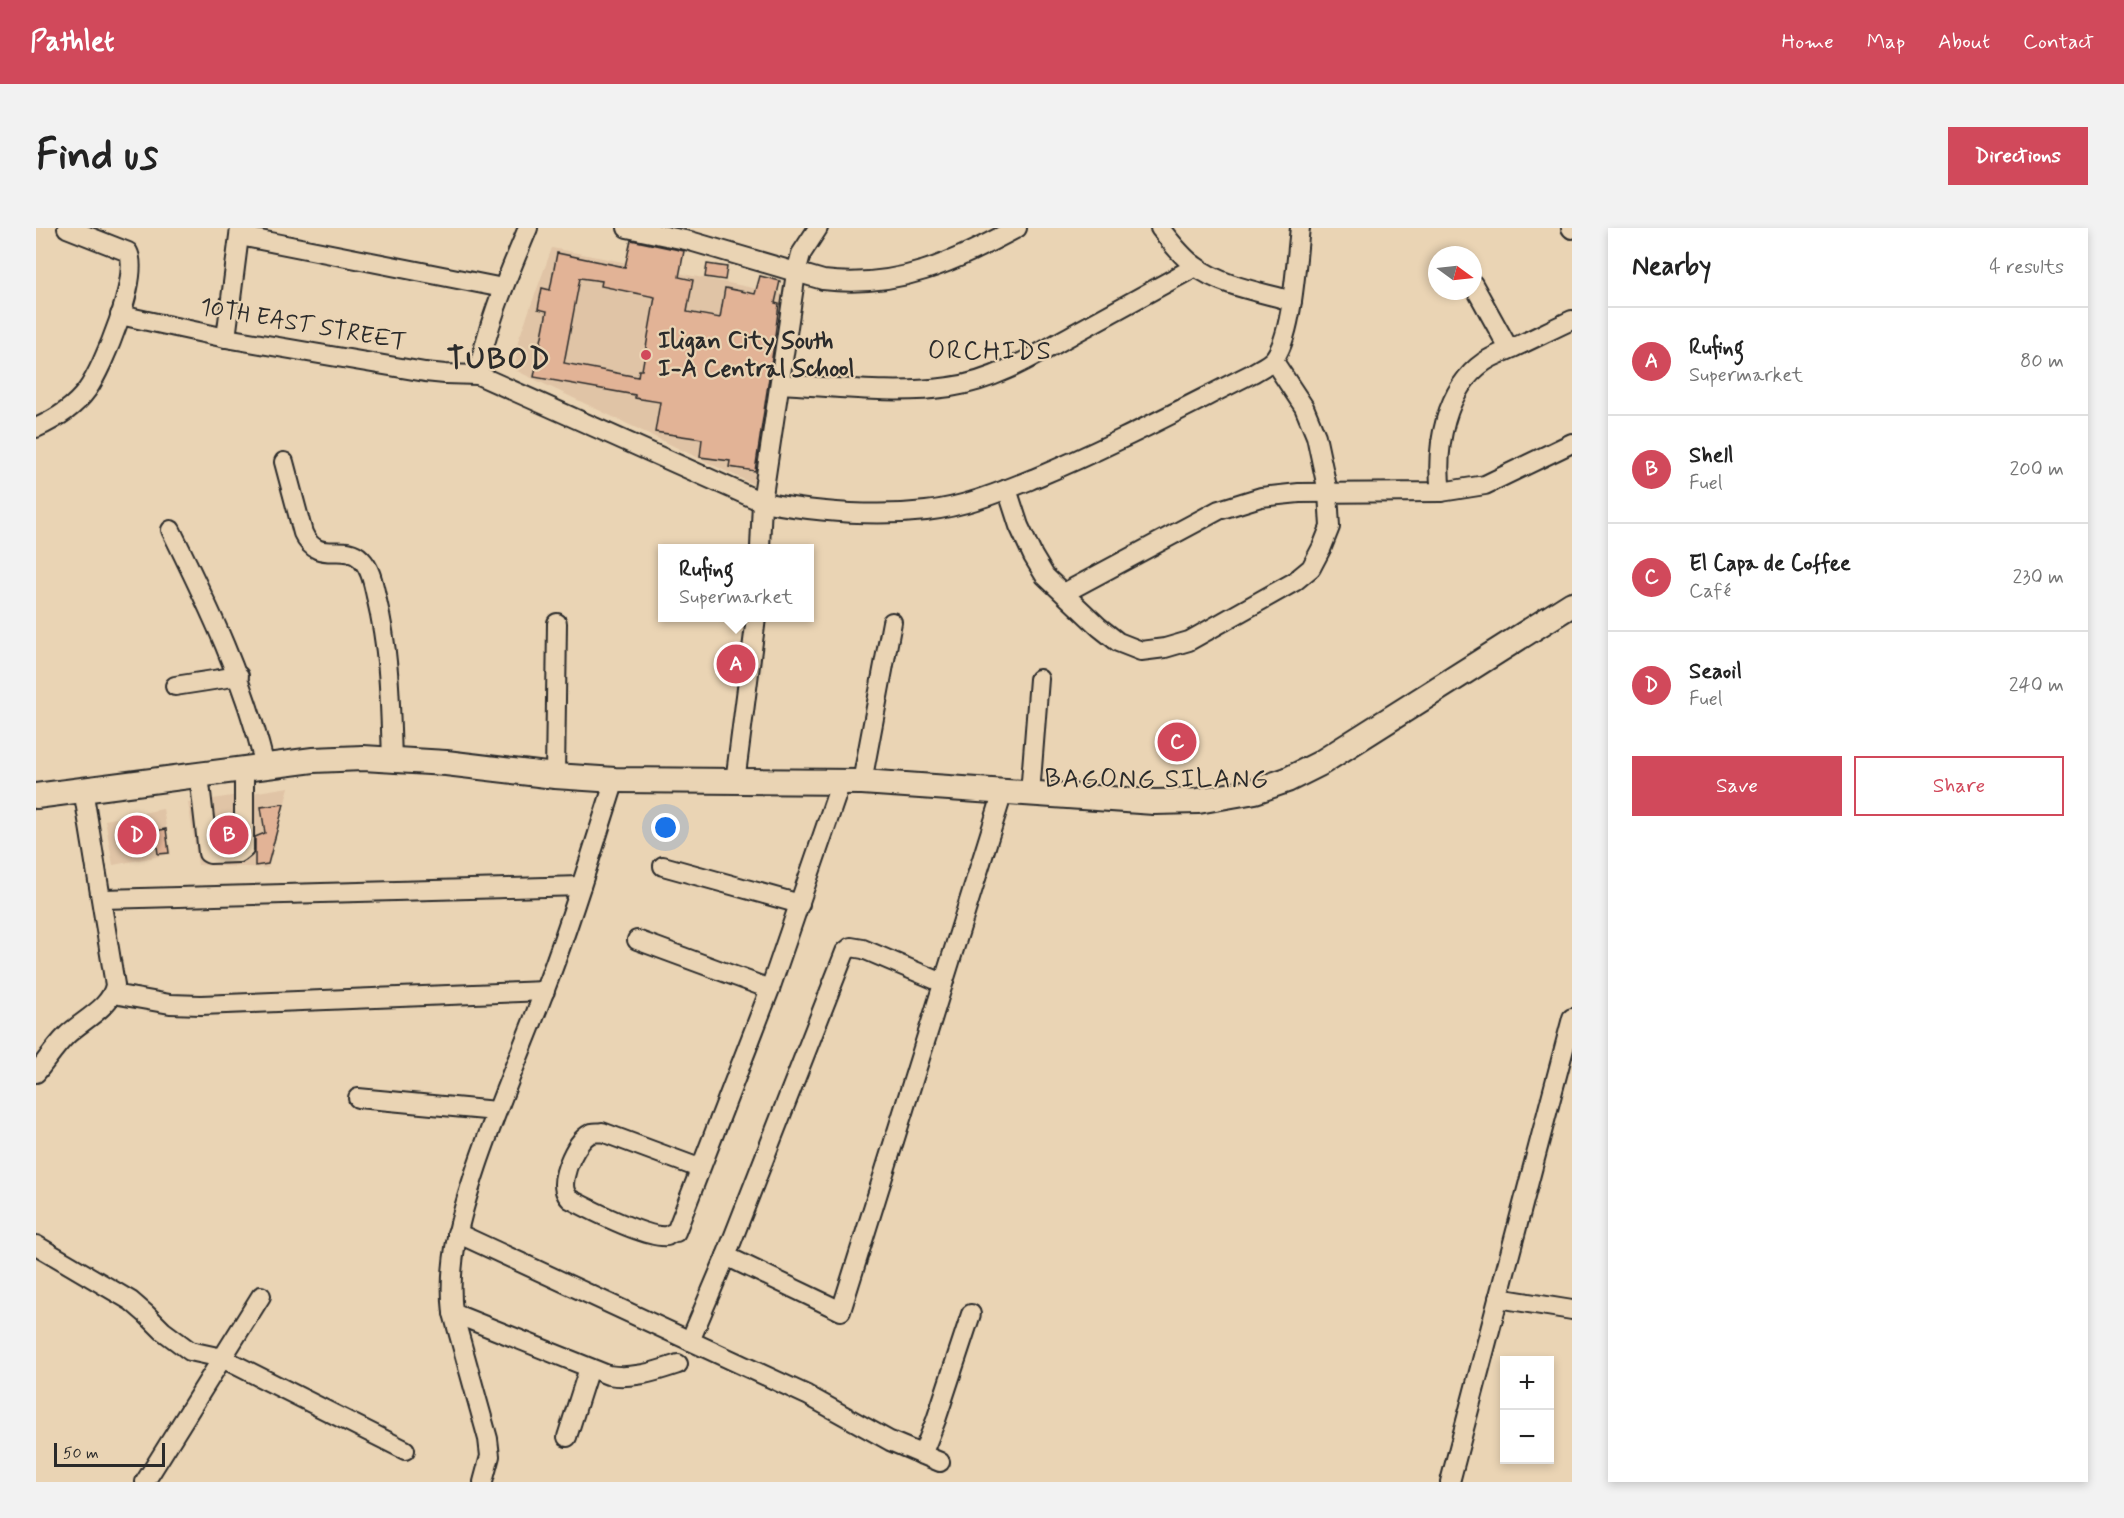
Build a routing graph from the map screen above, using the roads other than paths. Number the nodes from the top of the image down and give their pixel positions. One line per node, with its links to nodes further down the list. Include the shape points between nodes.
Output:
1 (67, 228): 15 (street, via 128,252 131,278)
2 (528, 228): 12 (street)
3 (627, 228): 9 (street)
4 (818, 228): 11 (street, via 801,254)
5 (1017, 228): 11 (street, via 958,259 922,272 844,283)
6 (1161, 228): 10 (street)
7 (1300, 228): 14 (street)
8 (240, 232): 12 (street); 17 (street)
9 (694, 235): 11 (street)
10 (1195, 267): 14 (street, via 1231,284); 21 (street, via 1016,366 982,379 922,390)
11 (796, 273): 21 (street)
12 (502, 288): 20 (street, via 483,344)
13 (1482, 300): 18 (street)
14 (1292, 301): 19 (street, via 1283,340)
15 (120, 315): 17 (street, 10TH EAST STREET); 22 (street, via 87,390 63,414)
16 (1572, 320): 18 (street)
17 (226, 338): 20 (street, 10TH EAST STREET, via 425,372)
18 (1509, 349): 27 (street, via 1471,374 1450,407 1440,448)
19 (1273, 360): 25 (street, via 1080,460); 26 (street, via 1304,407 1316,436)
20 (478, 375): 28 (street)
21 (781, 384): 28 (street)
22 (36, 428)
23 (1572, 443): 27 (street, via 1485,484)
24 (284, 462): 39 (street, via 307,542 320,551 358,556 370,572 390,679)
25 (1007, 489): 28 (street, via 965,504 927,511 833,512); 31 (street, via 1033,556 1045,576)
26 (1328, 492): 27 (street); 31 (street, via 1261,497 1219,510); 31 (street, via 1330,527 1311,568 1294,582 1190,641 1142,651 1118,642)
27 (1441, 492)
28 (762, 502): 30 (street)
29 (171, 530): 36 (street, via 214,615)
30 (760, 544)
31 (1064, 593)
32 (1572, 604): 48 (main road, via 1319,765 1287,780 1255,791 1198,801 1118,801)
33 (755, 622): 44 (street)
34 (892, 622): 45 (street)
35 (557, 623): 42 (street)
36 (238, 676): 38 (street); 40 (street, via 256,728)
37 (1040, 679): 48 (street)
38 (176, 686)
39 (392, 760): 40 (main road, via 313,760); 42 (main road)
40 (254, 767): 41 (main road); 41 (street, via 244,849 239,853 208,853)
41 (199, 775): 46 (main road)
42 (555, 776): 43 (main road)
43 (615, 780): 44 (main road); 51 (street)
44 (735, 782): 45 (main road)
45 (852, 782): 47 (main road); 53 (street)
46 (83, 789): 49 (main road); 52 (street)
47 (1003, 792): 48 (main road); 55 (street)
48 (1030, 794)
49 (36, 796)
50 (663, 866): 53 (street)
51 (581, 886): 52 (street); 57 (street)
52 (103, 899): 58 (street)
53 (800, 904): 56 (street)
54 (637, 940): 56 (street)
55 (943, 982): 66 (street, via 863,950 847,949); 66 (street, via 841,1311)
56 (770, 989): 63 (street)
57 (544, 991): 58 (street, via 201,1005 159,1003); 62 (street)
58 (113, 994): 60 (street, via 64,1037)
59 (1572, 1018): 68 (street)
60 (36, 1073)
61 (358, 1098): 62 (street)
62 (496, 1111): 64 (street)
63 (699, 1168): 63 (street, via 676,1232 668,1236 638,1229 592,1210 570,1199 565,1191 564,1178 581,1142 602,1132)
64 (457, 1233): 70 (street, via 451,1276); 72 (street)
65 (36, 1245): 73 (street, via 130,1301 190,1351)
66 (726, 1256): 72 (street)
67 (261, 1296): 73 (street)
68 (1498, 1298): 69 (street); 82 (street)
69 (1572, 1310)
70 (453, 1313): 75 (street); 81 (street, via 488,1439 490,1456)
71 (971, 1314): 78 (street)
72 (690, 1341): 78 (street, via 807,1395)
73 (222, 1358): 77 (street); 80 (street)
74 (678, 1364): 75 (street, via 628,1377)
75 (589, 1368): 76 (street)
76 (567, 1437)
77 (405, 1450)
78 (922, 1455): 79 (street)
79 (940, 1462)
80 (145, 1482)
81 (483, 1482)
82 (1450, 1482)

